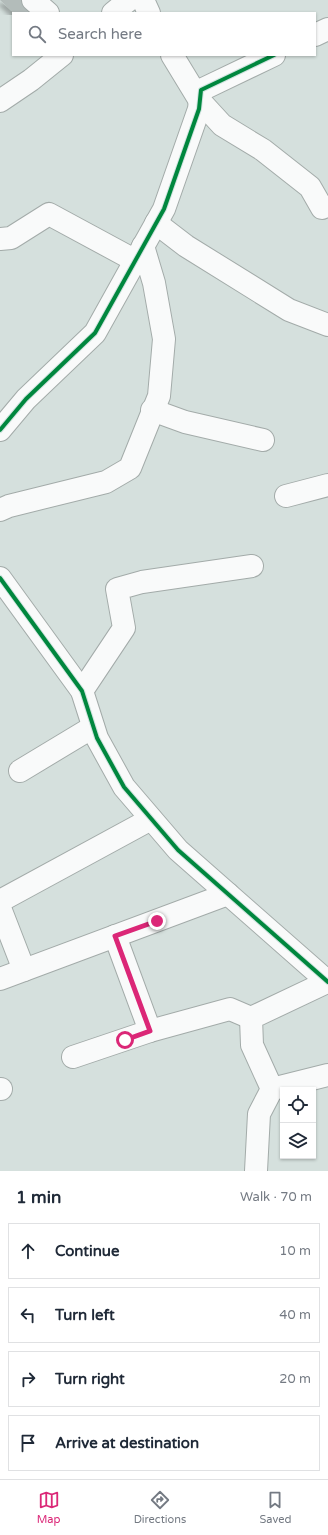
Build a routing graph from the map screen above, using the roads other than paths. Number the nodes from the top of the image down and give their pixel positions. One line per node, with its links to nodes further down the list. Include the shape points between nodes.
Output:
1 (33, 0): 4 (street)
2 (129, 0): 5 (street)
3 (143, 0): 6 (street)
4 (47, 12)
5 (114, 12)
6 (149, 12)
7 (328, 29): 8 (street)
8 (316, 35)
9 (61, 56): 12 (street)
10 (173, 56): 13 (street)
11 (272, 56): 13 (street, via 201,90)
12 (0, 101)
13 (200, 101): 14 (street, via 222,125 263,150 310,187); 15 (street, via 164,209)
14 (322, 208)
15 (156, 223): 17 (street); 18 (street, via 186,246 289,310)
16 (0, 239): 17 (street, via 12,238 49,214)
17 (139, 253): 19 (street, via 154,283 164,339 159,396); 20 (street, via 95,332 26,399)
18 (328, 325)
19 (152, 410): 21 (street, via 185,422); 24 (street, via 130,468 106,482)
20 (0, 430)
21 (263, 440)
22 (328, 485): 23 (street)
23 (286, 496)
24 (0, 510)
25 (252, 566): 27 (street, via 142,582 117,589 124,628)
26 (0, 578): 27 (street)
27 (82, 691): 28 (street)
28 (93, 727): 29 (street); 30 (street, via 124,787)
29 (20, 771)
30 (151, 819): 31 (street, via 178,850); 32 (street)
31 (228, 894): 34 (street); 37 (street)
32 (0, 901)
33 (0, 908): 35 (street)
34 (115, 936): 35 (street); 39 (street)
35 (24, 970): 36 (street)
36 (0, 979)
37 (328, 982): 38 (street)
38 (251, 1018): 39 (street, via 230,1009); 42 (street, via 252,1045)
39 (150, 1031): 40 (street)
40 (73, 1057)
41 (328, 1075): 42 (street)
42 (272, 1089): 43 (street, via 259,1114)
43 (256, 1171)

